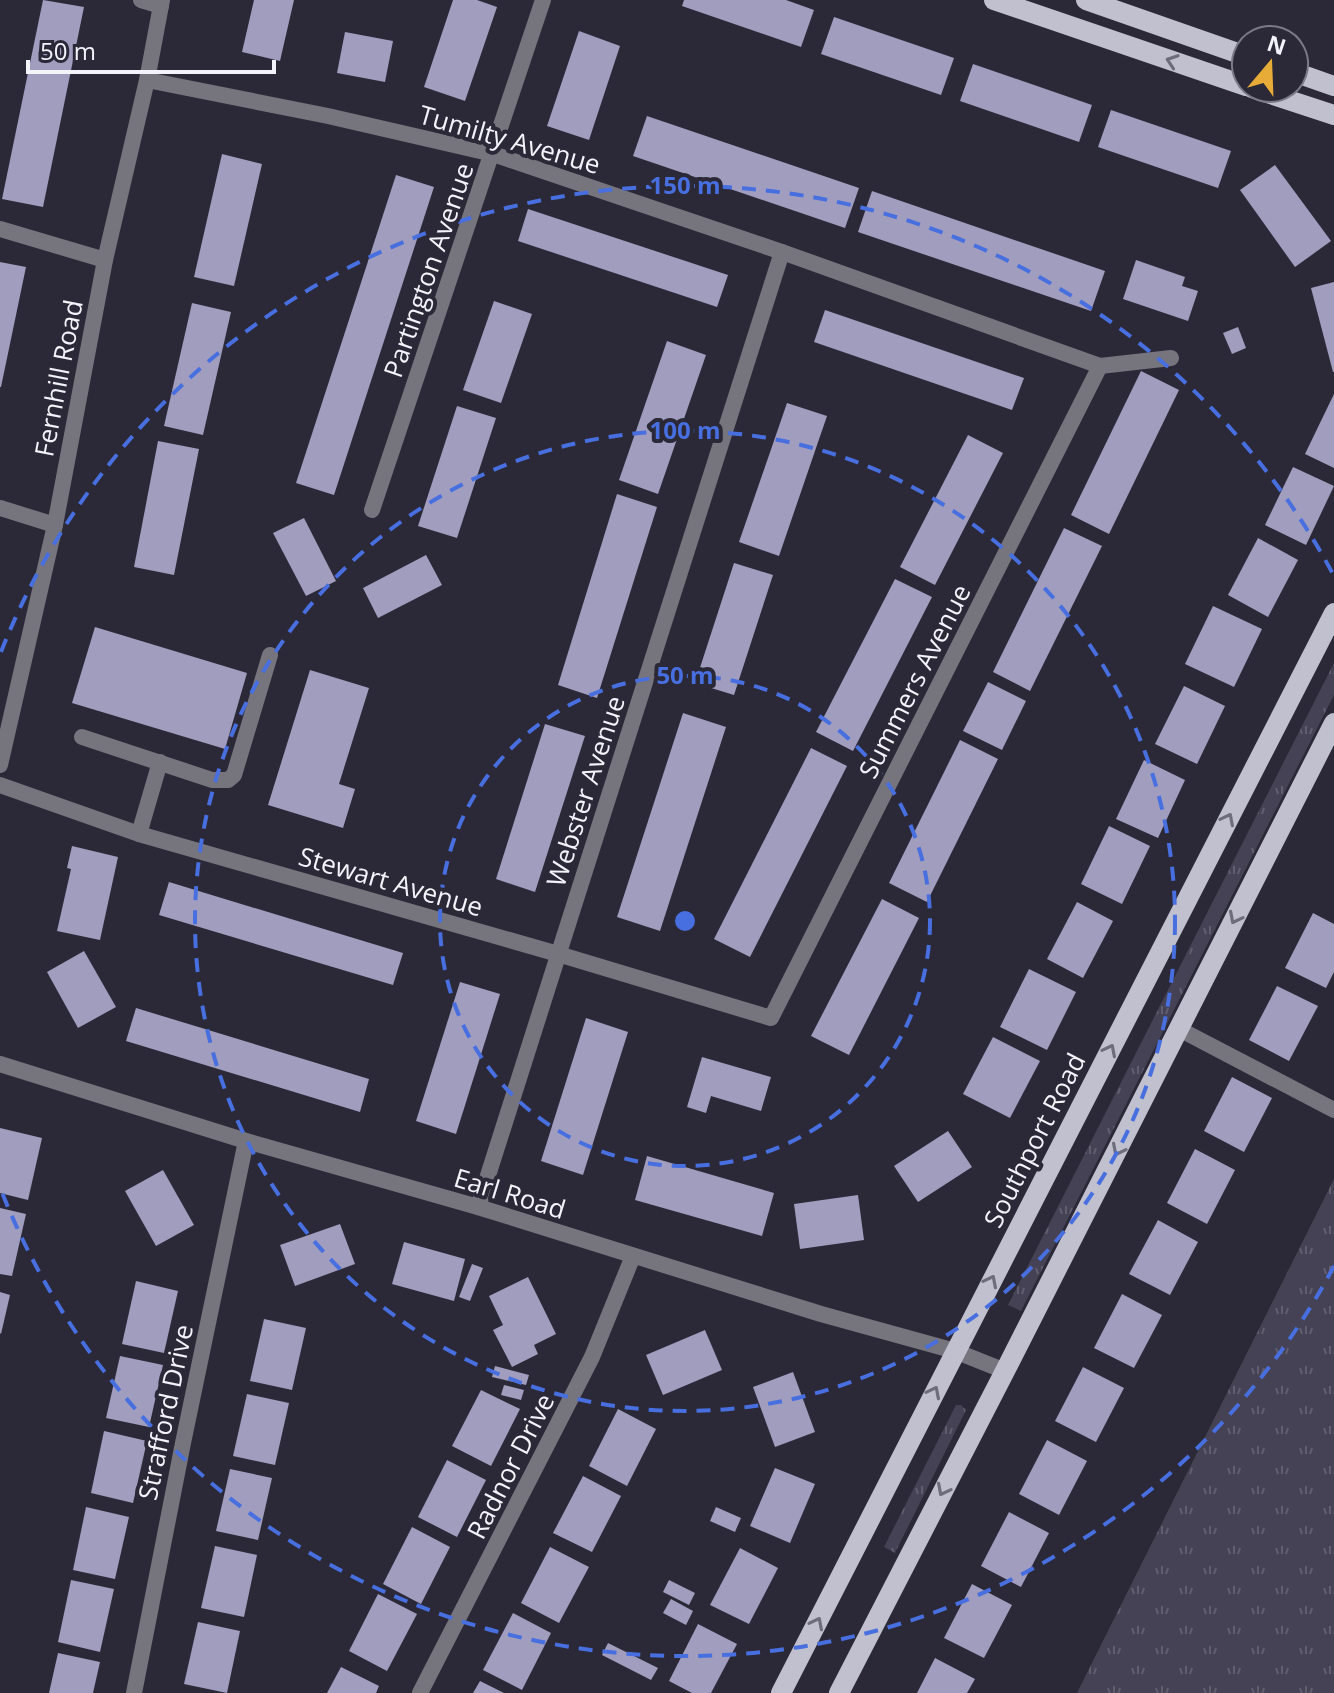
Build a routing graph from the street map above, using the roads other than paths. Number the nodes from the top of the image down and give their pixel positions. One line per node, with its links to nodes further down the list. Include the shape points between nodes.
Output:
1 (141, 0): 5 (street)
2 (543, 0): 13 (street, Partington Avenue)
3 (994, 0): 9 (main road, one-way to 3)
4 (1086, 0): 6 (main road)
5 (161, 3): 8 (street, Fernhill Road)
6 (1230, 50)
7 (1310, 78): 10 (main road)
8 (147, 80): 13 (street, Tumilty Avenue); 16 (street, Fernhill Road)
9 (1230, 81)
10 (1334, 86)
11 (1301, 104): 12 (main road)
12 (1334, 115)
13 (493, 154): 15 (street, Tumilty Avenue); 20 (street, Partington Avenue)
14 (0, 229): 16 (street)
15 (782, 252): 18 (street, Tumilty Avenue); 30 (street, Webster Avenue)
16 (105, 260): 21 (street, Fernhill Road)
17 (1171, 358): 18 (street, Tumilty Avenue)
18 (1100, 366): 31 (street, Summers Avenue)
19 (0, 508): 21 (street)
20 (372, 510)
21 (55, 525): 27 (street, Fernhill Road)
22 (1334, 613): 38 (main road, Southport Road, one-way to 22)
23 (270, 655): 26 (street, via 234,775 212,780)
24 (1334, 723): 32 (main road, one-way to 32)
25 (82, 737): 26 (street)
26 (160, 762): 29 (street)
27 (0, 765)
28 (0, 785): 29 (street, Stewart Avenue)
29 (139, 834): 30 (street, Stewart Avenue)
30 (558, 954): 31 (street, Stewart Avenue); 36 (street, Webster Avenue)
31 (771, 1018)
32 (1179, 1029): 34 (street); 39 (main road, one-way to 39)
33 (0, 1064): 35 (street, Earl Road)
34 (1334, 1110)
35 (246, 1141): 36 (street, Earl Road); 40 (street, Strafford Drive)
36 (478, 1207): 37 (street, Earl Road)
37 (633, 1256): 38 (street, Earl Road); 41 (street, Radnor Drive, via 592,1357)
38 (955, 1351): 39 (street, Earl Road); 42 (main road, Southport Road, one-way to 38)
39 (1005, 1371): 43 (main road, one-way to 43)
40 (134, 1693)
41 (420, 1693)
42 (781, 1693)
43 (839, 1693)

